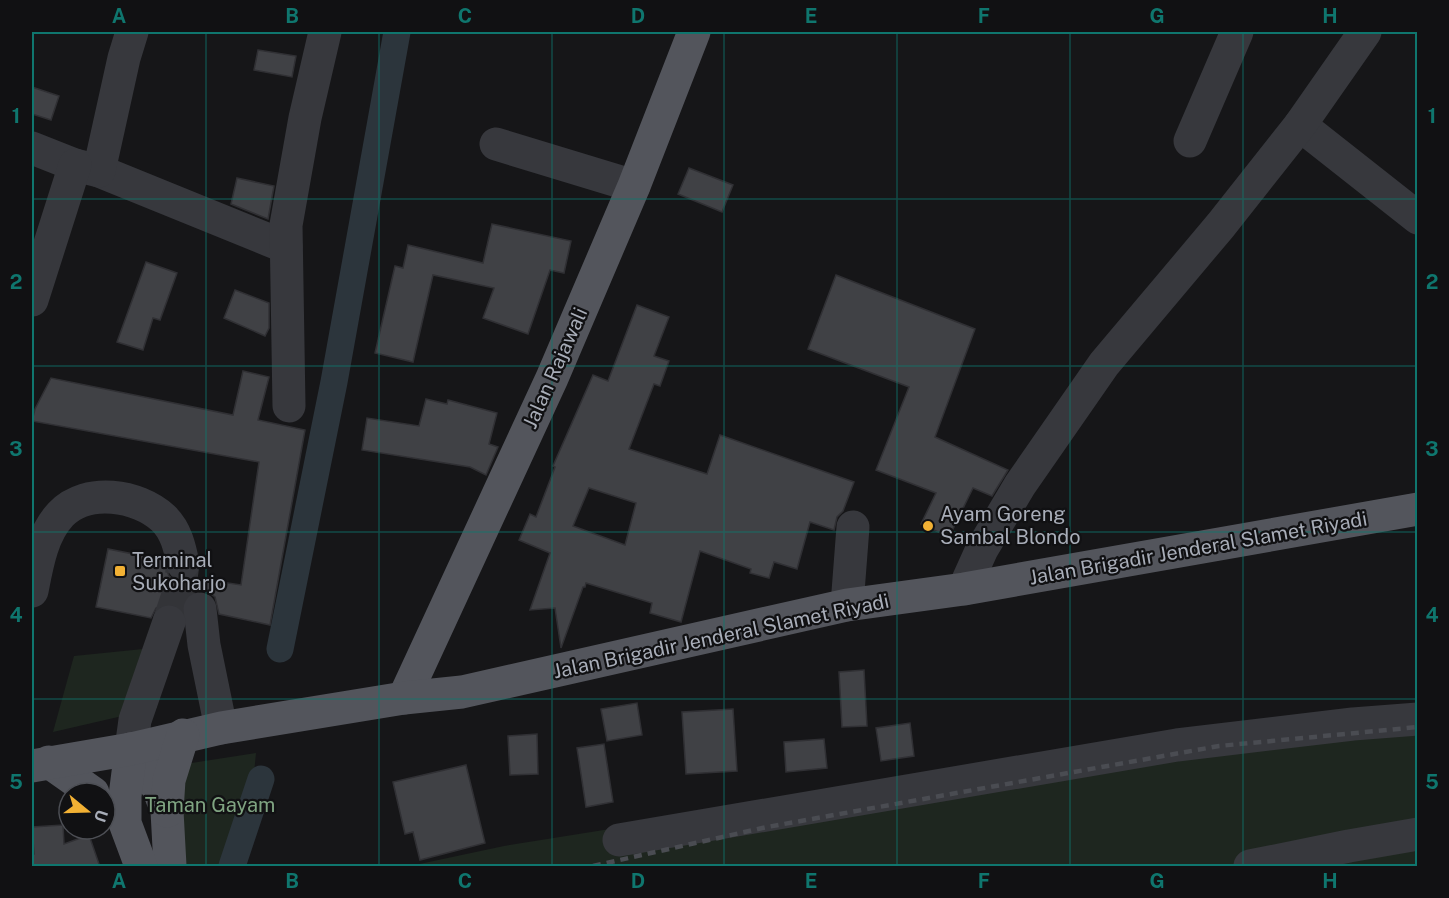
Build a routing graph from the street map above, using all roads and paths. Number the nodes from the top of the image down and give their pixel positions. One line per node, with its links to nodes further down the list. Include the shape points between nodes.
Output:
1 (132, 32): 10 (street)
2 (325, 32): 13 (street, via 291,194)
3 (694, 32): 11 (main road, Jalan Rajawali)
4 (1237, 32): 7 (street)
5 (1365, 32): 6 (street)
6 (1300, 124): 12 (street); 18 (street, via 1104,364 1020,485 982,549)
7 (1190, 141)
8 (496, 144): 11 (street)
9 (32, 148): 10 (street)
10 (87, 168): 13 (street); 14 (street)
11 (634, 186): 22 (main road, Jalan Rajawali, via 552,378)
12 (1418, 218)
13 (286, 247): 15 (street)
14 (32, 300)
15 (289, 406)
16 (1417, 509): 18 (main road, Jalan Brigadir Jenderal Slamet Riyadi)
17 (853, 527): 20 (street)
18 (964, 589): 20 (main road, Jalan Brigadir Jenderal Slamet Riyadi)
19 (32, 591): 24 (street, via 39,557 49,534 61,514 84,500 126,499 163,518 173,531 195,584)
20 (847, 605): 22 (main road, Jalan Brigadir Jenderal Slamet Riyadi, via 462,692)
21 (169, 622): 26 (street, via 135,720)
22 (404, 698): 24 (main road, Jalan Brigadir Jenderal Slamet Riyadi)
23 (1418, 719): 33 (street, via 1177,745)
24 (221, 728): 25 (main road, Jalan Brigadir Jenderal Slamet Riyadi)
25 (183, 735): 26 (main road, Jalan Brigadir Jenderal Slamet Riyadi); 30 (main road, via 170,780)
26 (131, 749): 27 (main road, Jalan Brigadir Jenderal Slamet Riyadi); 29 (main road, via 125,796); 30 (main road, via 158,788)
27 (40, 764): 28 (main road)
28 (71, 781)
29 (117, 810)
30 (167, 811): 36 (main road)
31 (117, 817): 35 (main road)
32 (1418, 834): 34 (street)
33 (620, 840)
34 (1352, 856): 37 (street)
35 (141, 867)
36 (170, 867)
37 (1250, 867)

